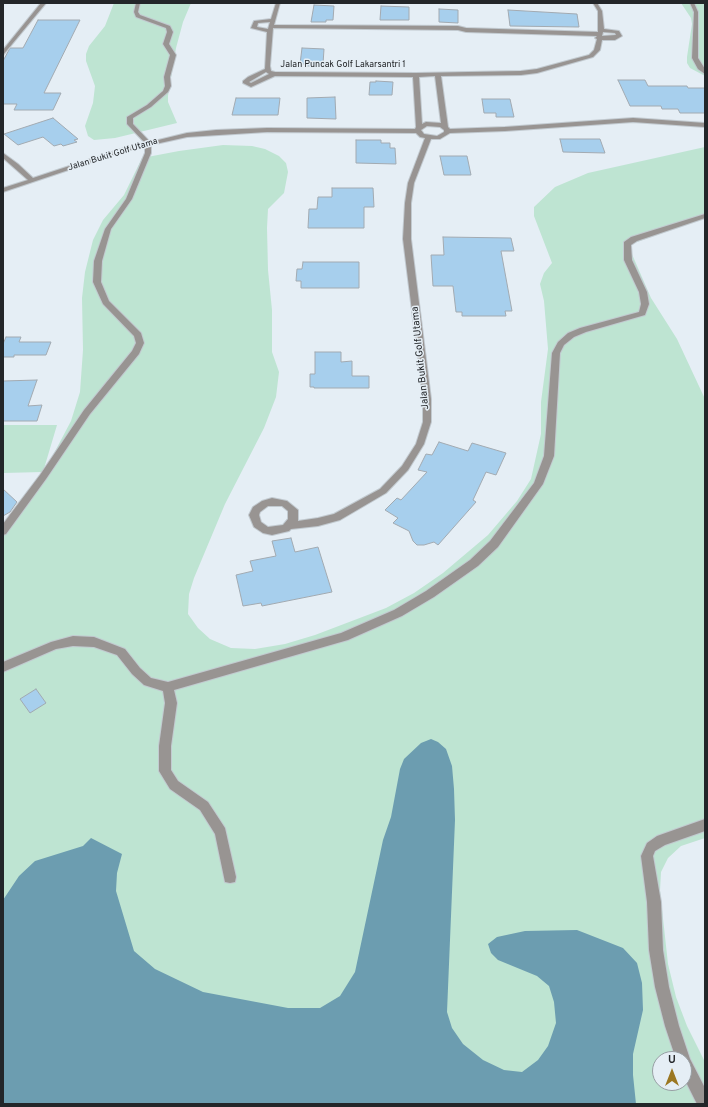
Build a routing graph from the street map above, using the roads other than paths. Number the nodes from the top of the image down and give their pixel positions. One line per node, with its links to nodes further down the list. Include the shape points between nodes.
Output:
1 (44, 3): 8 (street)
2 (138, 3): 18 (street, via 138,16 168,27 170,32 166,44 173,55 165,92 149,106 130,117 130,124)
3 (278, 3): 6 (street, Jalan Puncak Golf Lakarsantri 1)
4 (595, 3): 7 (street, Jalan Puncak Golf Lakarsantri 1, via 600,11)
5 (692, 3): 10 (street, via 696,12 695,58)
6 (272, 25): 7 (street, via 362,28 371,31 458,33 466,30); 9 (street, Jalan Puncak Golf Lakarsantri 1)
7 (599, 34): 13 (street, Jalan Puncak Golf Lakarsantri 1, via 597,50 583,60 537,71)
8 (3, 52)
9 (267, 70): 11 (street, Jalan Puncak Golf Lakarsantri 1); 11 (street, via 245,82 251,85)
10 (705, 72)
11 (274, 74): 12 (street, Jalan Puncak Golf Lakarsantri 1)
12 (416, 75): 13 (street, Jalan Puncak Golf Lakarsantri 1); 15 (street, Jalan Puncak Golf Lakarsantri 1)
13 (438, 75): 16 (street)
14 (705, 125): 16 (street, via 633,120 505,129)
15 (418, 129): 16 (street, Jalan Bukit Golf Utama, via 432,124); 17 (street, via 419,134); 18 (street, Jalan Bukit Golf Utama, via 216,132)
16 (446, 129): 17 (street, via 447,133 442,137)
17 (428, 138): 23 (street, Jalan Bukit Golf Utama, via 411,183 407,239 427,399 427,422 420,444 405,468 383,491 336,517)
18 (148, 143): 20 (street, Jalan Bukit Golf Utama); 24 (street, via 145,162 135,186 108,228 98,261 97,282 106,302 138,335 140,343 136,352 87,412)
19 (3, 155): 20 (street)
20 (32, 180): 21 (street, Jalan Bukit Golf Utama)
21 (3, 190)
22 (705, 216): 26 (street, via 634,239 627,244 628,260 643,292 645,304 642,313 583,330 560,344 556,353 549,456 538,484 494,544 474,563 398,613 344,637 295,653)
23 (290, 525)
24 (3, 531)
25 (3, 667): 26 (street, via 55,645 94,642 121,652 148,682)
26 (168, 687): 28 (street, via 171,703 165,746 165,771 174,786 204,806 221,832)
27 (705, 825): 29 (street, via 660,840 651,847 647,856 662,987)
28 (230, 876)
29 (681, 1051)
30 (692, 1077): 31 (street)
31 (705, 1104)

